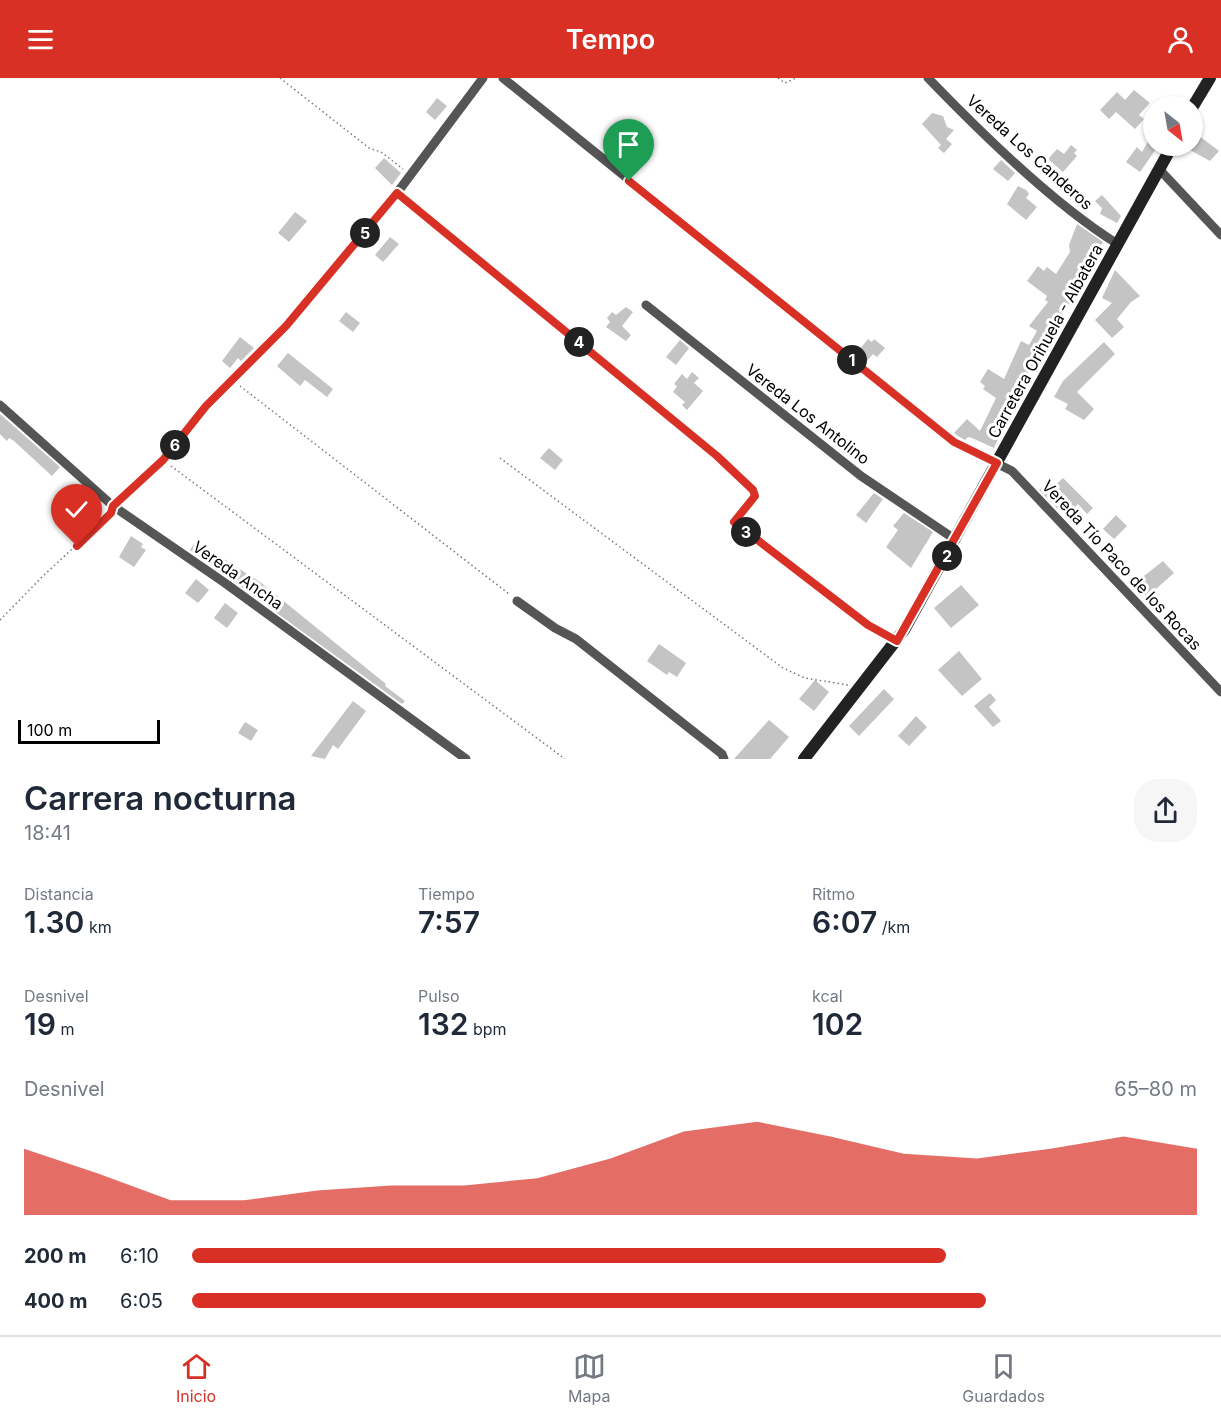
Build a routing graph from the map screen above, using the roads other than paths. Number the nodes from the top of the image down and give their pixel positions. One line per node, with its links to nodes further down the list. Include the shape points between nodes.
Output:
1 (483, 78): 13 (street, via 397,193 300,310 206,406 163,460)
2 (503, 78): 12 (street, Vereda Tío Paco de los Rocas, via 954,442)
3 (928, 78): 9 (street, Vereda Los Canderos, via 1035,179 1092,228)
4 (1210, 78): 5 (main road)
5 (1199, 96)
6 (1166, 156): 7 (main road, Carretera Orihuela - Albatera)
7 (1159, 169): 8 (street); 9 (main road, Carretera Orihuela - Albatera)
8 (1221, 235)
9 (1116, 243): 12 (main road, Carretera Orihuela - Albatera)
10 (646, 304): 14 (street, Vereda Los Antolino, via 861,476)
11 (0, 405): 13 (street, Vereda Ancha)
12 (997, 463): 14 (main road, Carretera Orihuela - Albatera); 16 (street, Vereda Tío Paco de los Rocas, via 1012,471 1061,520)
13 (113, 506): 17 (street, Vereda Ancha)
14 (956, 540): 19 (main road, Carretera Orihuela - Albatera, via 897,641)
15 (517, 601): 18 (street, via 576,639)
16 (1221, 692)
17 (466, 759)
18 (724, 759)
19 (804, 759)

